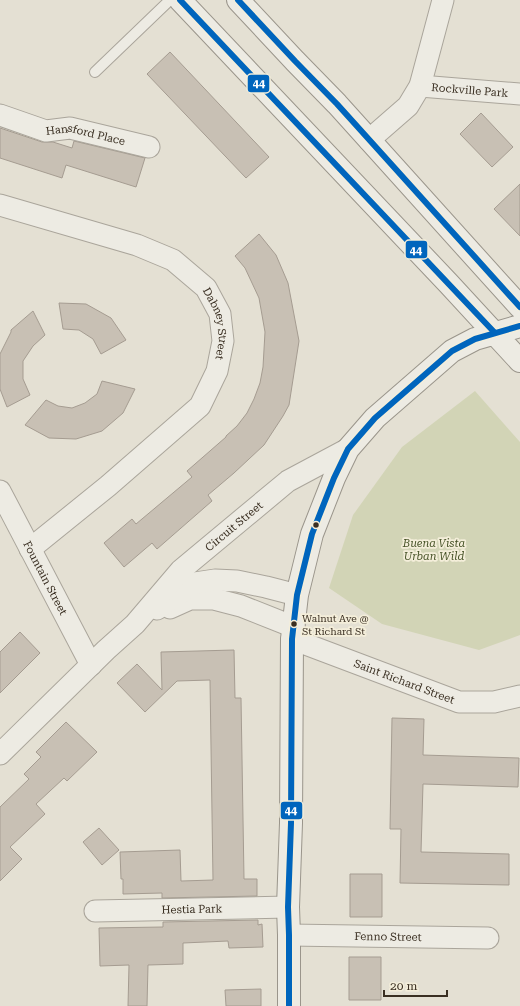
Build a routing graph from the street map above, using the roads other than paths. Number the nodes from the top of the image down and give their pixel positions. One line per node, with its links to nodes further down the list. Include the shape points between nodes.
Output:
1 (170, 0): 5 (lane)
2 (180, 0): 14 (main road)
3 (238, 0): 9 (main road)
4 (443, 0): 6 (street, Rockville Park)
5 (95, 72)
6 (420, 86): 7 (street, Rockville Park); 9 (street, Rockville Park, via 408,106)
7 (520, 94)
8 (0, 115): 10 (street, Hansford Place, via 46,131 70,128)
9 (369, 140): 12 (main road)
10 (149, 147)
11 (0, 205): 18 (street, Dabney Street, via 137,245 173,260 206,288 220,314 223,341 217,371 200,406)
12 (520, 307)
13 (520, 326): 14 (main road)
14 (495, 333): 15 (main road); 16 (main road, via 475,338 452,351 375,418)
15 (520, 362)
16 (348, 449): 19 (main road, via 312,534); 20 (street, Circuit Street, via 288,481 181,570)
17 (0, 491): 18 (street, Fountain Street)
18 (30, 549): 22 (street, Fountain Street)
19 (297, 595): 20 (street, Circuit Street, via 237,581 215,580 195,583); 21 (main road)
20 (135, 624): 21 (street, Circuit Street, via 190,599 214,599 241,606); 22 (street, Circuit Street)
21 (293, 633): 23 (street, Saint Richard Street, via 459,702 494,702); 25 (main road)
22 (91, 665): 24 (street, Circuit Street)
23 (520, 696)
24 (0, 754)
25 (288, 907): 26 (street, Hestia Park); 27 (main road)
26 (95, 911)
27 (289, 935): 28 (street, Fenno Street); 29 (main road)
28 (488, 938)
29 (289, 1006)

